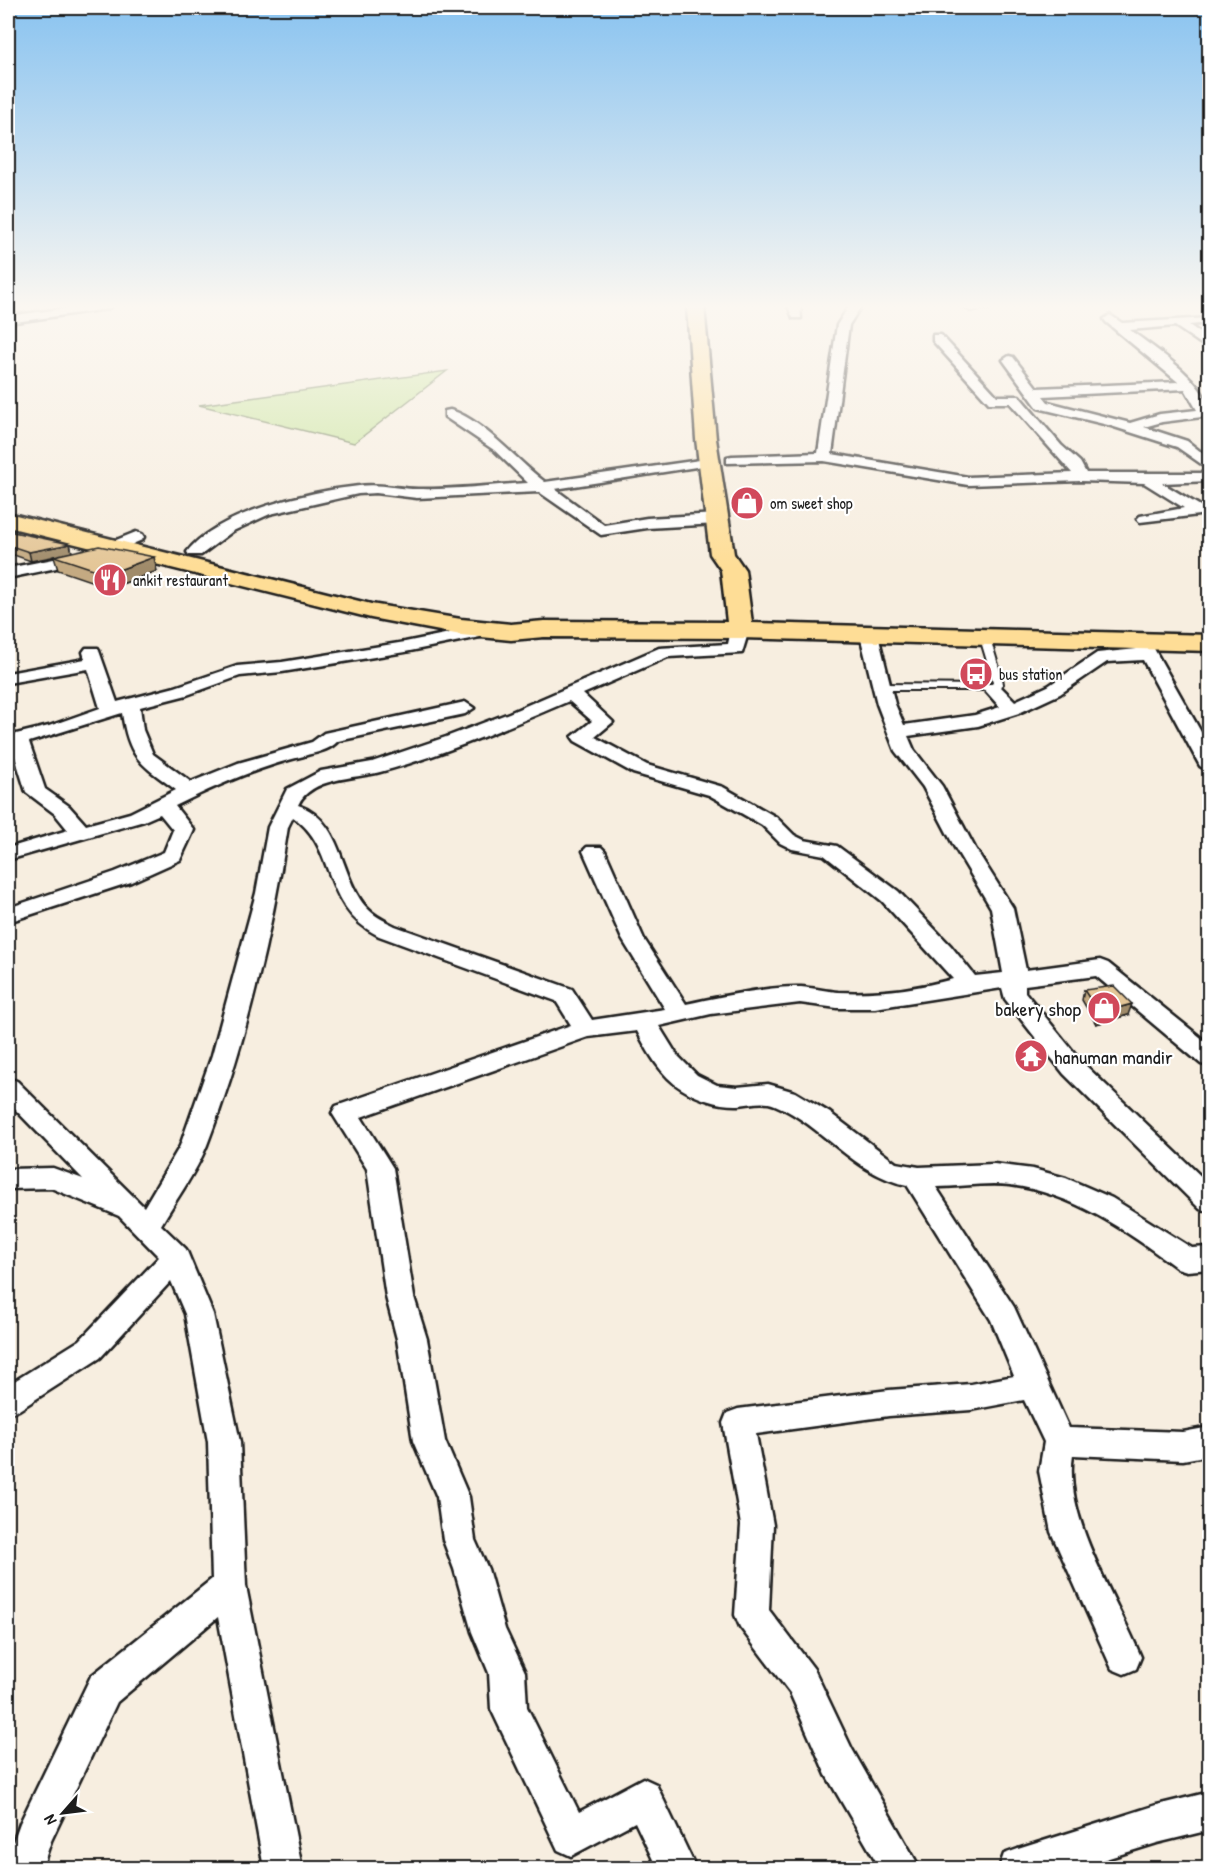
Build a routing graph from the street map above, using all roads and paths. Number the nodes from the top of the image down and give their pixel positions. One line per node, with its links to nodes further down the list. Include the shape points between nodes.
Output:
1 (703, 394): 11 (main road)
2 (833, 394): 9 (street)
3 (988, 394): 13 (street, via 994,400 1014,399 1075,465)
4 (1035, 394): 7 (street, via 1043,405)
5 (1195, 394): 7 (street, via 1206,413 1160,418)
6 (450, 414): 17 (street, via 499,447 522,472)
7 (1131, 427): 12 (street, via 1182,444)
8 (729, 438): 10 (main road)
9 (824, 457): 10 (street); 13 (street, via 968,481)
10 (732, 460): 16 (main road)
11 (709, 461): 17 (street); 19 (main road)
12 (1209, 466)
13 (1081, 477): 15 (street)
14 (1209, 477): 15 (street)
15 (1148, 479): 20 (street, via 1199,510)
16 (735, 483)
17 (543, 486): 19 (street, via 601,530); 22 (street, via 417,494 358,490 265,510 228,528)
18 (8, 517): 21 (main road)
19 (717, 519): 27 (main road, via 722,554 738,560)
20 (1145, 519)
21 (127, 542): 22 (main road); 23 (street, via 83,558); 24 (main road)
22 (195, 552): 24 (main road)
23 (8, 573)
24 (253, 574): 25 (main road, via 473,614 517,618); 26 (main road, via 371,611)
25 (544, 629): 26 (main road); 27 (main road)
26 (489, 630): 36 (street, via 282,667 237,670 181,691)
27 (740, 630): 28 (main road); 35 (street, via 736,649 665,652)
28 (869, 635): 29 (main road); 33 (street)
29 (985, 638): 31 (main road); 34 (lane, via 998,678 998,684)
30 (1206, 639): 31 (main road)
31 (1145, 648): 38 (street, via 1103,657 1054,690); 41 (street)
32 (8, 678): 36 (street, via 93,657)
33 (881, 687): 34 (lane); 39 (street)
34 (992, 688): 38 (street)
35 (570, 692): 44 (street, via 453,741 376,767 327,775 294,793); 50 (street, via 604,722 582,737 640,769 716,791 769,821 787,840 830,850 890,896)
36 (120, 707): 40 (street); 42 (street, via 144,757)
37 (465, 708): 42 (street, via 332,737 319,746 262,759 220,774)
38 (1012, 709): 39 (street, via 978,720)
39 (898, 732): 49 (street, via 905,751 932,786 1002,908 1015,965)
40 (13, 741): 45 (street, via 36,792 62,810)
41 (1209, 766)
42 (190, 791): 43 (street)
43 (163, 805): 45 (street, via 137,817); 48 (street, via 184,830 173,856)
44 (287, 808): 53 (street, via 303,813 322,836 350,900 368,922 564,995); 59 (street, via 278,827 267,893 230,1033 193,1147)
45 (81, 832): 47 (street)
46 (594, 851): 51 (street, via 633,939)
47 (8, 854)
48 (8, 915)
49 (1014, 979): 50 (street); 54 (street, via 1100,968); 58 (street, via 1013,993 1073,1068)
50 (970, 984): 51 (street, via 875,1000 800,995)
51 (680, 1013): 52 (street)
52 (644, 1022): 53 (street); 56 (street, via 676,1073 692,1085 732,1096 771,1093 813,1113 889,1171)
53 (586, 1029): 71 (street, via 345,1113 380,1168 400,1297 412,1339 429,1442 453,1497 459,1540 489,1632 507,1672 509,1709 571,1837 643,1797)
54 (1209, 1058)
55 (8, 1087): 59 (street)
56 (915, 1176): 61 (street, via 1009,1175 1050,1185 1097,1203 1146,1230 1187,1260); 62 (street, via 1004,1315)
57 (8, 1179): 59 (street, via 54,1178)
58 (1209, 1202)
59 (138, 1219): 60 (street)
60 (176, 1257): 63 (street, via 90,1348); 66 (street, via 199,1314 224,1442)
61 (1209, 1258)
62 (1034, 1385): 64 (street); 72 (street, via 971,1397 889,1402 738,1423 757,1525 752,1615 802,1681 839,1762)
63 (8, 1401)
64 (1060, 1441): 65 (street, via 1183,1446); 67 (street, via 1055,1471 1067,1532)
65 (1209, 1441)
66 (229, 1586): 69 (street, via 104,1689 33,1836); 70 (street)
67 (1124, 1657)
68 (1209, 1811): 73 (street)
69 (23, 1869)
70 (283, 1869)
71 (677, 1869)
72 (901, 1869)
73 (1018, 1869)

